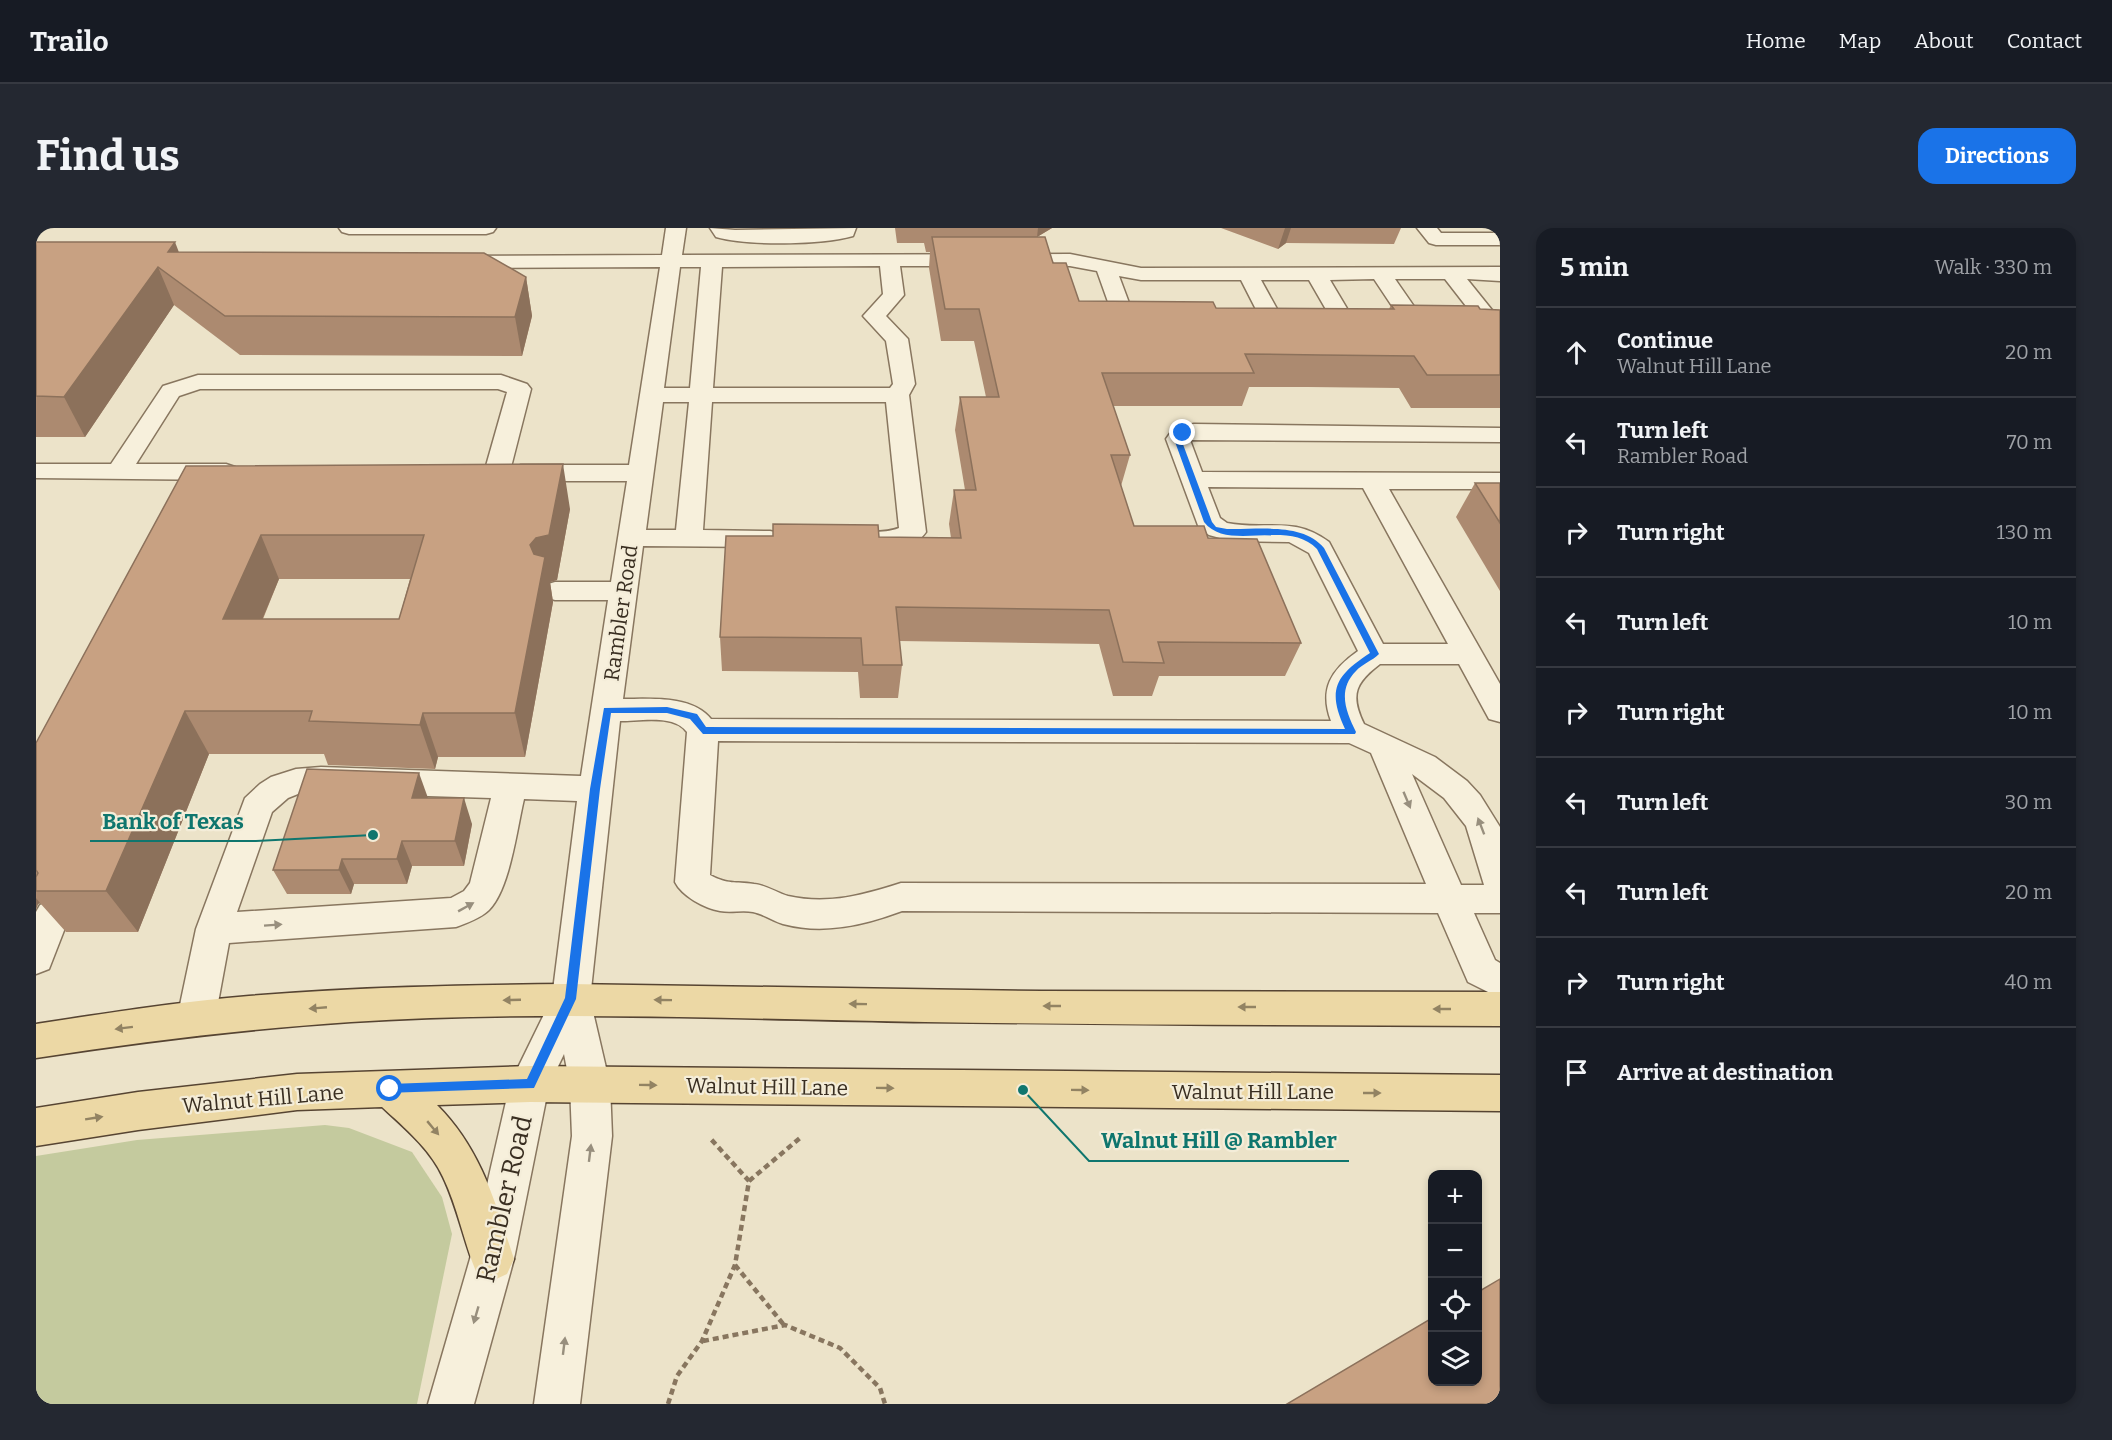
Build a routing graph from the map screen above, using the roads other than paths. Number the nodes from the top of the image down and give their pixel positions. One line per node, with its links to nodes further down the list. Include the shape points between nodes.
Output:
1 (349, 228): 2 (street)
2 (452, 228): 3 (street)
3 (486, 228)
4 (676, 228): 12 (street, Rambler Road)
5 (720, 228): 6 (street, via 734,236 832,236 846,232)
6 (846, 228)
7 (1422, 229): 8 (street, via 1436,239)
8 (1500, 239)
9 (889, 260): 10 (street); 13 (street, via 1070,260); 32 (street, via 894,295 874,316 897,339 904,384)
10 (712, 261): 12 (street); 31 (street)
11 (441, 262): 12 (street)
12 (672, 262): 33 (street, Rambler Road)
13 (1105, 266): 16 (street, via 1142,274); 21 (street, via 1126,325)
14 (1380, 273): 15 (street); 18 (street); 27 (street)
15 (1451, 273): 19 (street); 30 (street)
16 (1180, 274): 17 (street); 20 (street)
17 (1248, 274): 18 (street); 22 (street, via 1266,327)
18 (1316, 274): 24 (street)
19 (1499, 274)
20 (1188, 295)
21 (1169, 326)
22 (1300, 327)
23 (1324, 327): 24 (street)
24 (1347, 327): 25 (street)
25 (1371, 327)
26 (1394, 328): 27 (street)
27 (1418, 328): 28 (street)
28 (1440, 328)
29 (1473, 328): 30 (street)
30 (1497, 328)
31 (703, 395): 32 (street); 33 (street); 43 (street)
32 (897, 395): 45 (street, via 913,532 892,541)
33 (653, 396): 38 (street, Rambler Road)
34 (1500, 435): 39 (street, via 1183,433 1178,439)
35 (36, 471): 36 (street)
36 (118, 472): 37 (street); 38 (street, via 171,391 198,382 501,382 519,389 485,473)
37 (248, 472)
38 (642, 473): 42 (street, Rambler Road)
39 (1194, 479): 40 (street); 48 (street, via 1213,528 1311,538 1320,548)
40 (1372, 481): 41 (street); 49 (street)
41 (1500, 481)
42 (633, 537): 43 (street); 47 (street, Rambler Road)
43 (689, 538): 44 (street)
44 (797, 540)
45 (832, 540)
46 (555, 591): 47 (street)
47 (624, 591): 50 (street, Rambler Road)
48 (1374, 654): 49 (street); 53 (street, via 1352,669 1339,690 1342,712)
49 (1469, 654): 51 (street)
50 (607, 710): 52 (street, via 667,710 693,717); 56 (street, Rambler Road)
51 (1500, 711)
52 (703, 730): 53 (street); 58 (street, via 692,882 720,897 755,898 785,910 814,914 840,914 901,897)
53 (1352, 732): 54 (street)
54 (1384, 746): 57 (street, one-way to 54, via 1481,822 1464,796 1426,767); 58 (street, one-way to 58)
55 (510, 788): 56 (street); 61 (street, one-way to 55, via 456,912 476,901 486,888); 61 (street, via 303,780 282,785 266,795 257,807)
56 (595, 789): 64 (street, Rambler Road)
57 (1500, 882)
58 (1449, 898): 59 (street); 63 (street, via 1481,971)
59 (1500, 899)
60 (52, 915): 62 (street)
61 (214, 929): 66 (street)
62 (36, 958)
63 (1500, 982)
64 (571, 999): 65 (main road, one-way to 64); 66 (main road, one-way to 66, via 361,1005); 68 (street, Rambler Road); 69 (street, Rambler Road)
65 (1500, 1009)
66 (196, 1019): 67 (main road, one-way to 67)
67 (36, 1041)
68 (530, 1084): 69 (main road, Walnut Hill Lane); 70 (main road, Walnut Hill Lane); 73 (street, Rambler Road)
69 (590, 1085): 71 (main road, Walnut Hill Lane, one-way to 71); 75 (street, Rambler Road, one-way to 69, via 592,1136)
70 (390, 1089): 72 (main road, Walnut Hill Lane, one-way to 70, via 297,1092); 73 (main road, one-way to 73, via 428,1122 452,1153)
71 (1500, 1093)
72 (36, 1127)
73 (492, 1259): 74 (street, Rambler Road, one-way to 74)
74 (451, 1404)
75 (557, 1404)

